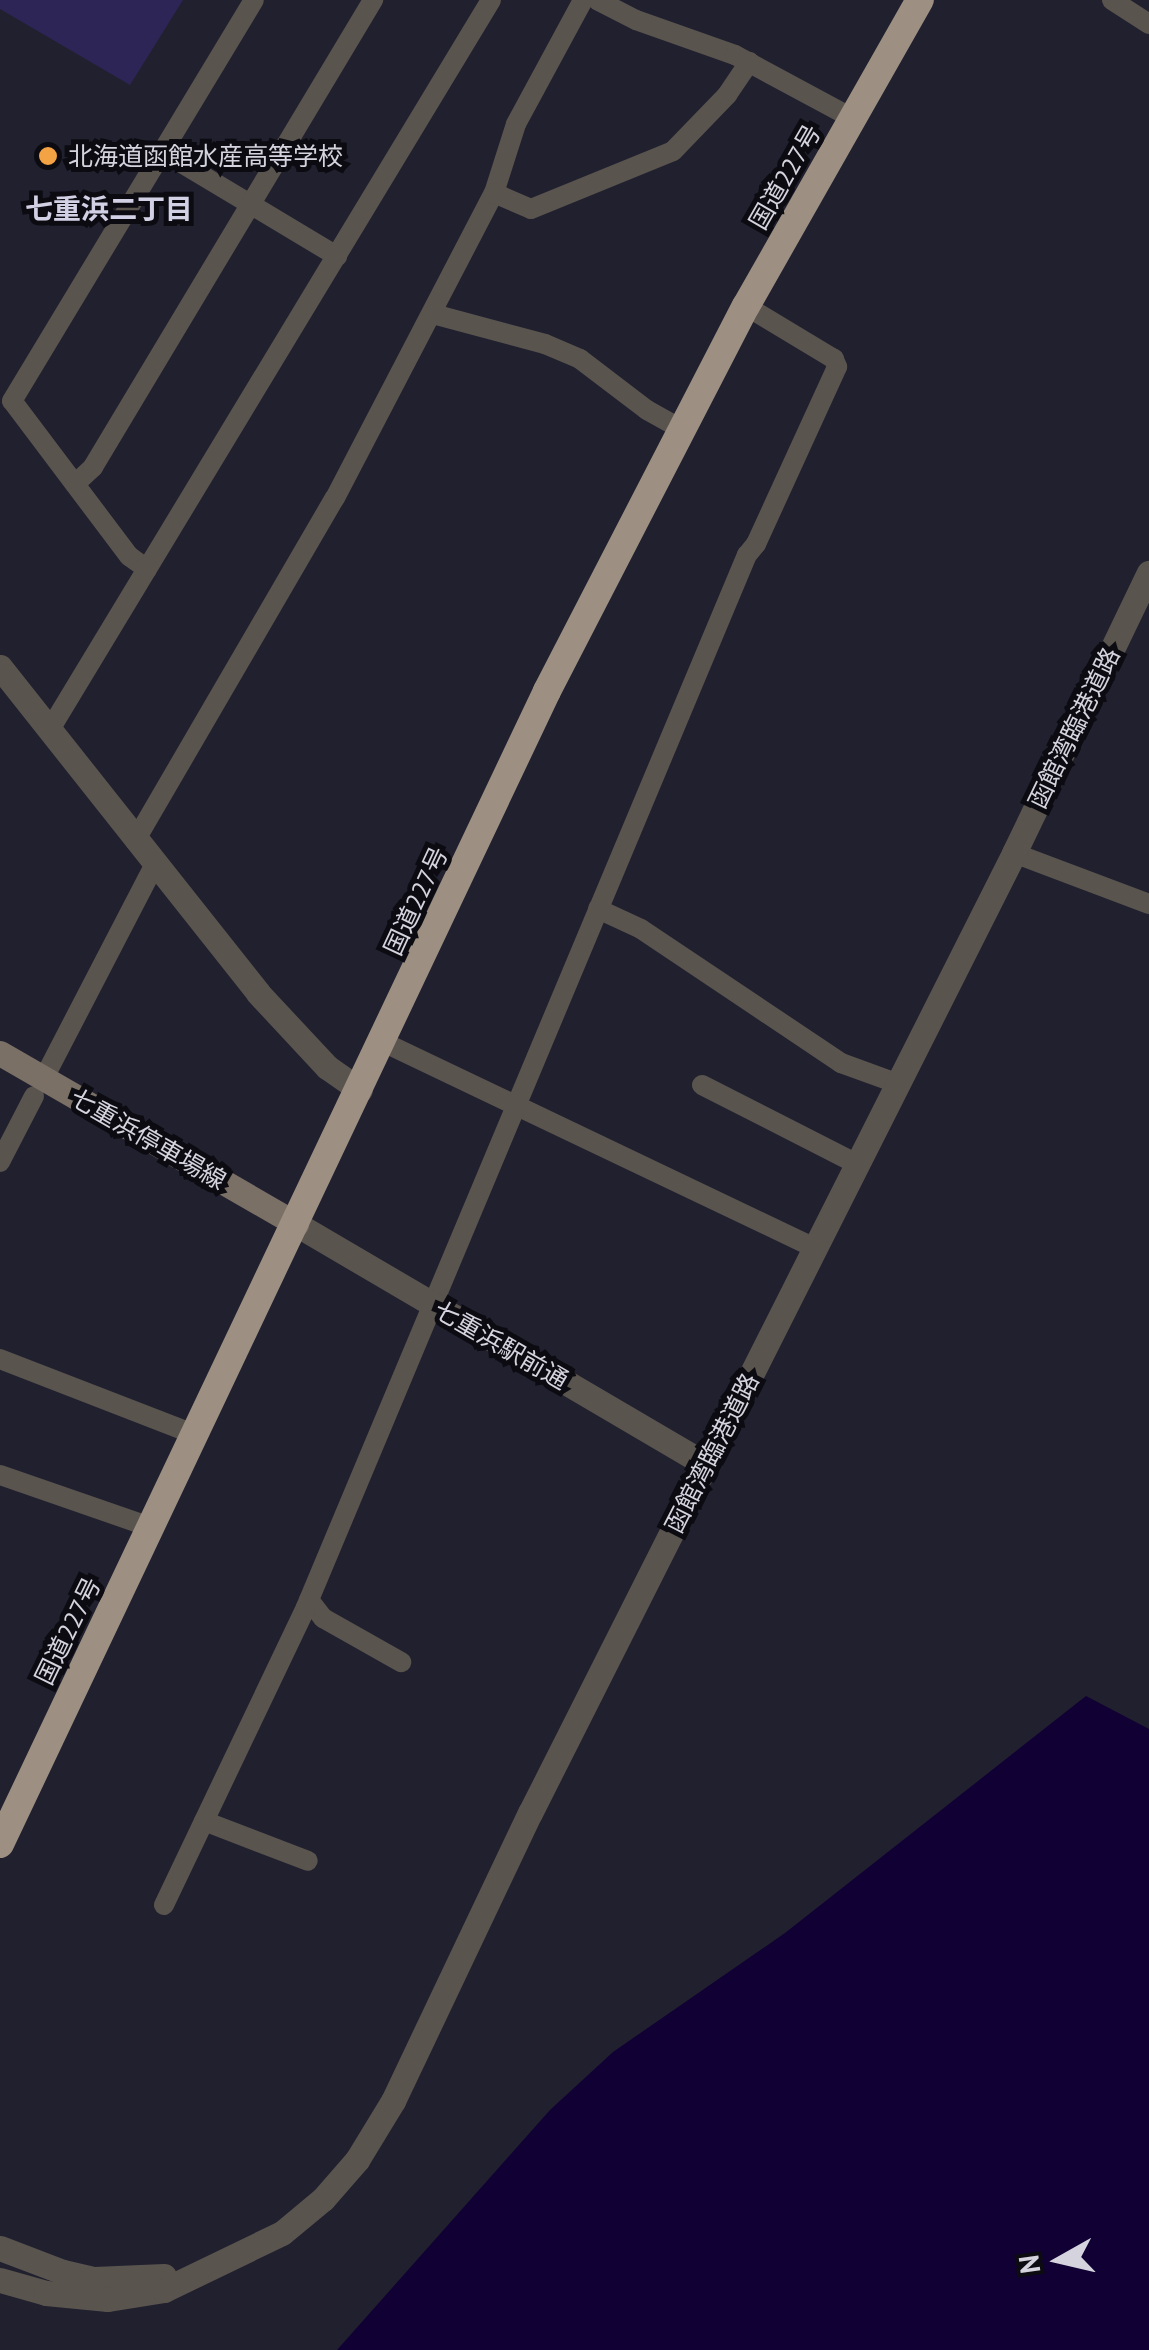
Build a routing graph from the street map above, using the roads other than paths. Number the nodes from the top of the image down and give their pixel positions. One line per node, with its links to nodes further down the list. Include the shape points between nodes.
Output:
1 (254, 0): 11 (street)
2 (373, 0): 13 (street)
3 (491, 0): 14 (street)
4 (583, 0): 12 (street, via 516,124)
5 (597, 0): 9 (street)
6 (920, 0): 10 (highway, 国道227号)
7 (1112, 0): 8 (street)
8 (1149, 24)
9 (749, 62): 10 (street); 12 (street, via 728,95 674,150 531,209)
10 (854, 119): 15 (highway, 国道227号)
11 (164, 152): 13 (street); 18 (street, via 12,401)
12 (494, 193): 16 (street)
13 (250, 204): 14 (street); 18 (street, via 93,467)
14 (337, 256): 19 (street)
15 (746, 306): 17 (highway, 国道227号); 27 (street, via 837,367 747,554)
16 (434, 314): 17 (street, via 580,359); 23 (street)
17 (683, 430): 28 (highway, 国道227号, via 546,692)
18 (75, 484): 19 (street)
19 (147, 569): 22 (street)
20 (1149, 573): 24 (street, 函館湾臨港道路)
21 (0, 666): 22 (street)
22 (49, 731): 23 (street)
23 (135, 842): 25 (street)
24 (1014, 853): 26 (street); 30 (street, 函館湾臨港道路)
25 (154, 866): 32 (street); 33 (street, via 258,993 327,1067)
26 (1149, 904)
27 (598, 909): 30 (street, via 641,929 840,1063); 34 (street)
28 (384, 1042): 33 (highway, 国道227号); 34 (street)
29 (0, 1052): 32 (main road, 七重浜停車場線)
30 (896, 1083): 36 (street, 函館湾臨港道路)
31 (702, 1085): 36 (street)
32 (39, 1087): 35 (street); 37 (main road, 七重浜停車場線)
33 (360, 1090): 37 (highway, 国道227号)
34 (513, 1106): 38 (street); 39 (street)
35 (0, 1162)
36 (856, 1164): 38 (street, 函館湾臨港道路)
37 (296, 1224): 39 (street, 七重浜駅前通); 41 (highway, 国道227号)
38 (815, 1248): 42 (street, 函館湾臨港道路)
39 (430, 1303): 42 (street, 七重浜駅前通); 45 (street)
40 (0, 1359): 41 (street)
41 (196, 1436): 44 (highway, 国道227号)
42 (706, 1465): 52 (street, 函館湾臨港道路, via 374,2132 339,2182 303,2217 253,2250)
43 (0, 1475): 44 (street)
44 (152, 1528): 48 (highway, 国道227号)
45 (309, 1600): 46 (street, via 323,1618); 47 (street)
46 (400, 1662)
47 (204, 1822): 49 (street); 50 (street)
48 (0, 1844)
49 (308, 1861)
50 (164, 1905)
51 (0, 2248): 52 (street, 函館湾臨港道路, via 94,2279)
52 (205, 2270): 53 (street, 函館湾臨港道路, via 164,2290 118,2298)
53 (0, 2280)

